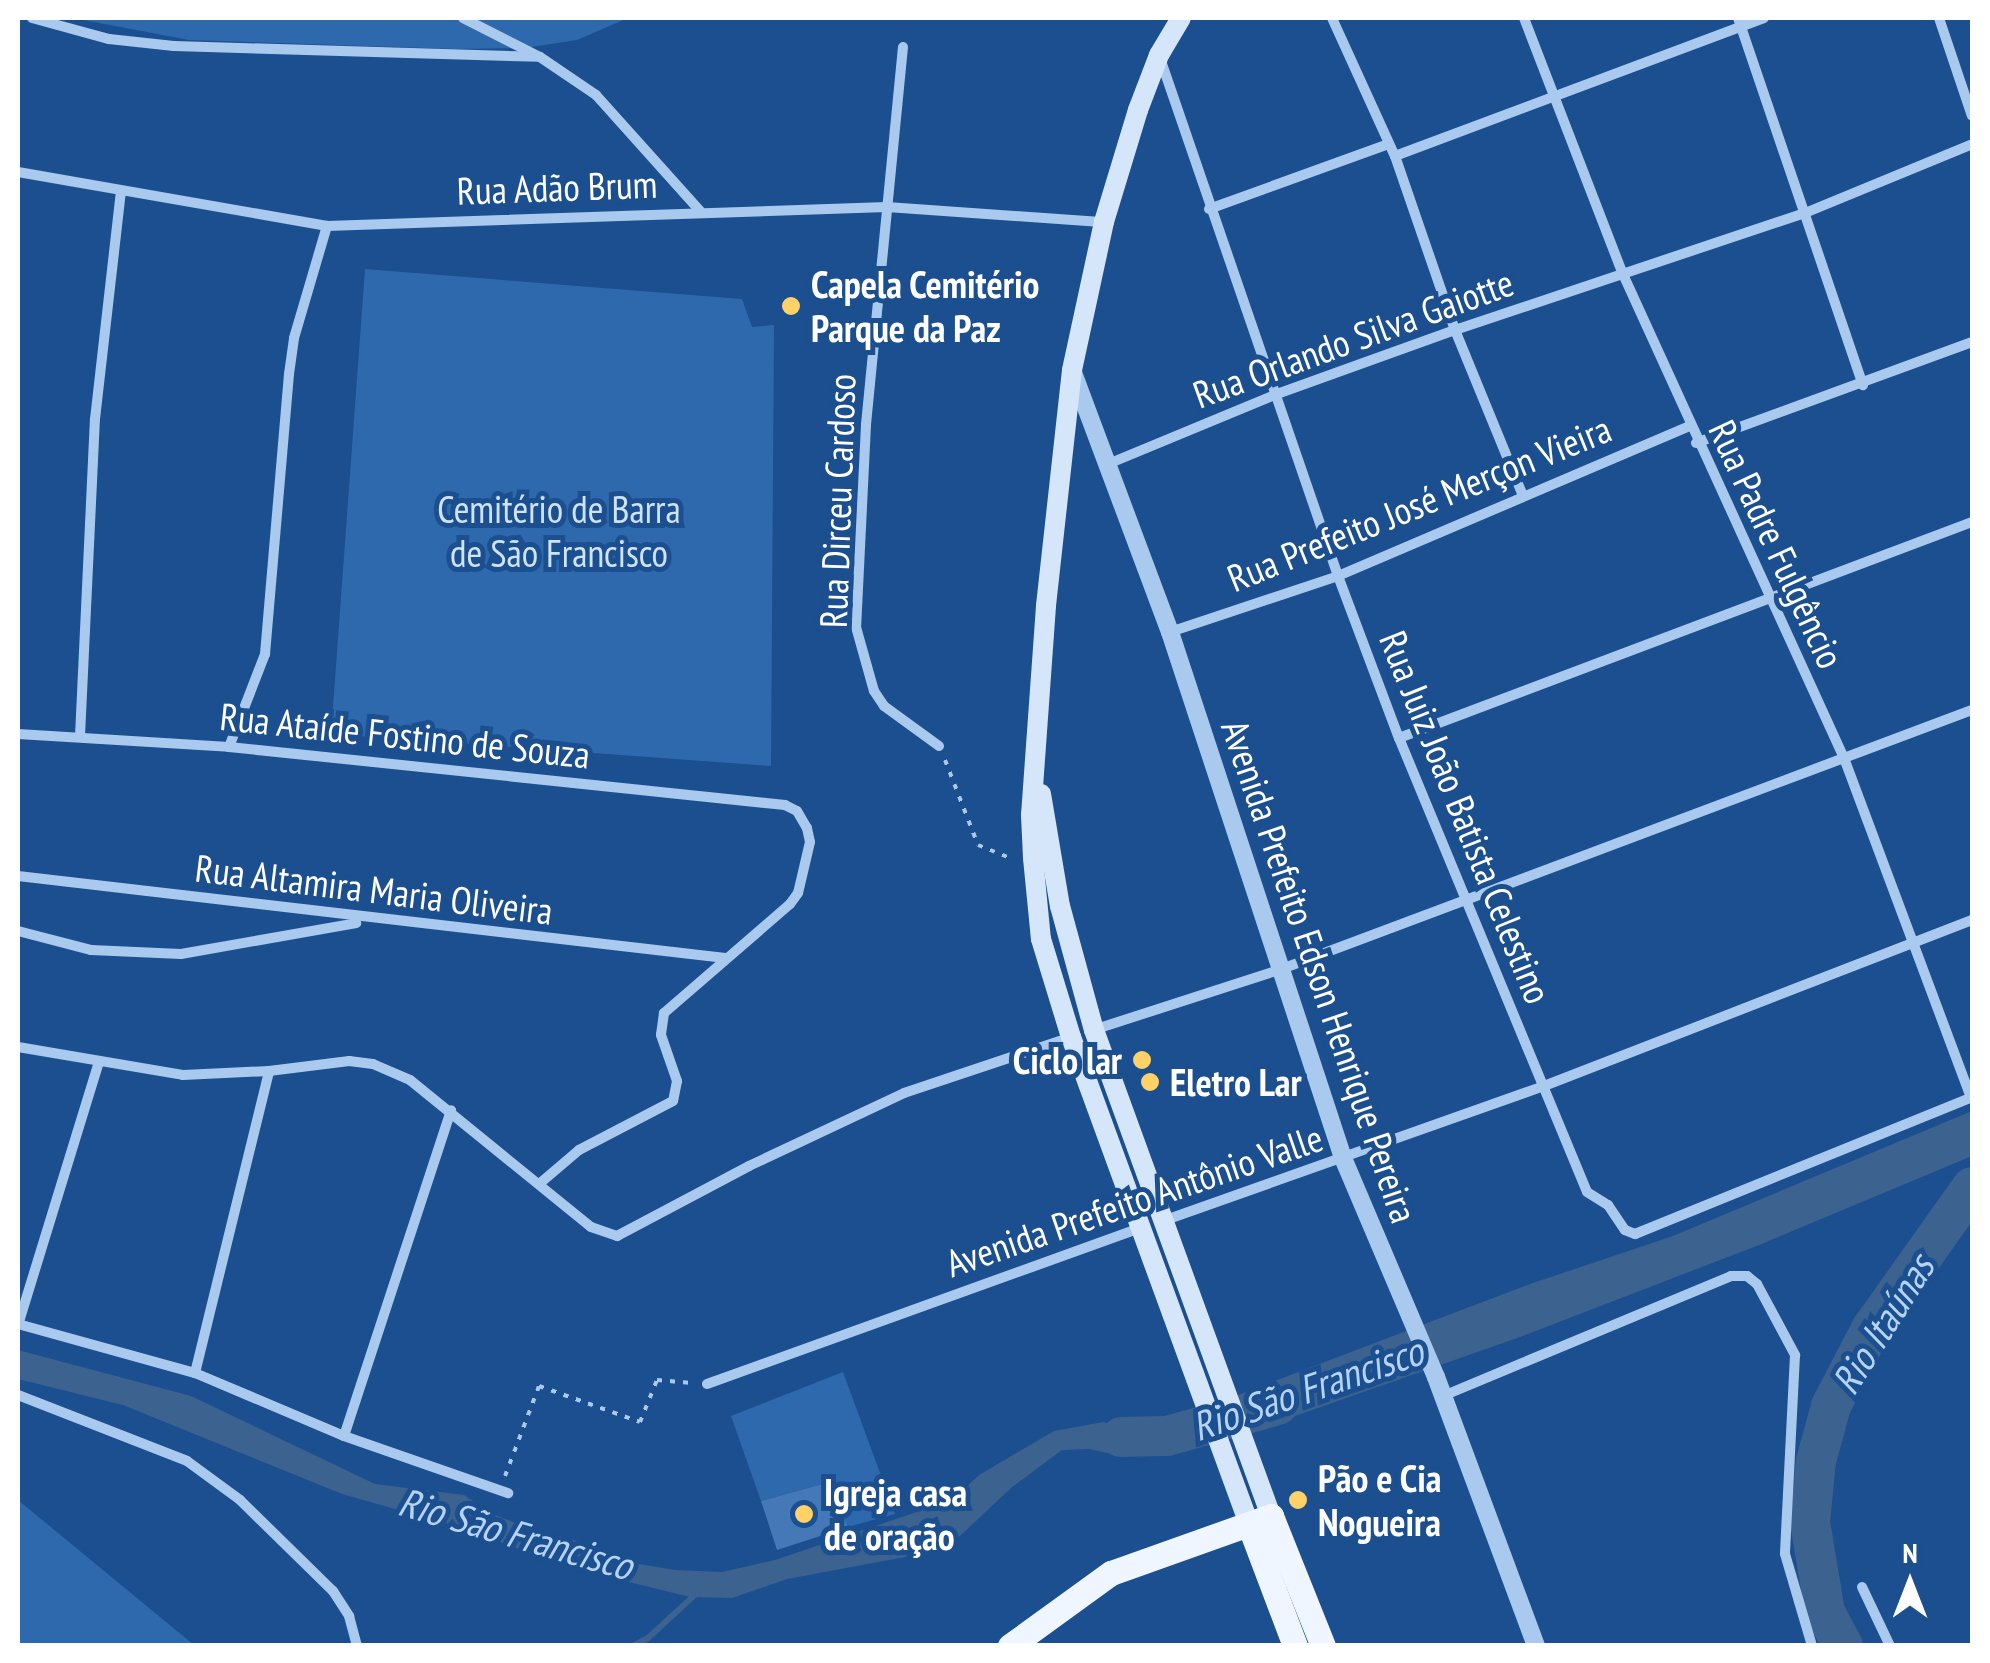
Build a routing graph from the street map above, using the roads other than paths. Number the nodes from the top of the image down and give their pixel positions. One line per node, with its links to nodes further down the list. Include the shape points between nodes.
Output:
1 (32, 18): 11 (street, via 109,39 174,46)
2 (463, 18): 11 (street)
3 (1181, 18): 10 (main road)
4 (1332, 18): 14 (street)
5 (1524, 18): 12 (street, Rua Padre Fulgêncio)
6 (1764, 18): 8 (street)
7 (1938, 18): 13 (street)
8 (1740, 22): 12 (street); 22 (street)
9 (903, 47): 19 (street, Rua Dirceu Cardoso)
10 (1159, 55): 20 (street, Rua Juiz João Batista Celestino); 23 (main road)
11 (540, 57): 21 (street, via 608,107)
12 (1554, 100): 16 (street); 25 (street, Rua Padre Fulgêncio)
13 (1972, 116)
14 (1390, 144): 16 (street); 20 (street)
15 (1972, 144): 22 (street, Rua Orlando Silva Gaiotte)
16 (1395, 156): 26 (street)
17 (18, 172): 18 (street, Rua Adão Brum)
18 (121, 190): 24 (street, Rua Adão Brum); 41 (street, via 95,419)
19 (888, 207): 21 (street, Rua Adão Brum); 23 (street, Rua Adão Brum); 44 (street, Rua Dirceu Cardoso, via 866,424 856,627 874,692)
20 (1209, 209): 30 (street, Rua Juiz João Batista Celestino)
21 (700, 211): 24 (street, Rua Adão Brum)
22 (1805, 213): 25 (street, Rua Orlando Silva Gaiotte); 29 (street)
23 (1104, 222): 28 (main road)
24 (327, 226): 43 (street, via 288,374 264,654)
25 (1622, 272): 26 (street, Rua Orlando Silva Gaiotte); 31 (street, Rua Padre Fulgêncio)
26 (1455, 330): 30 (street, Rua Orlando Silva Gaiotte); 34 (street)
27 (1972, 342): 29 (street)
28 (1072, 370): 33 (street, Avenida Prefeito Edson Henrique Pereira); 46 (main road)
29 (1863, 385): 32 (street)
30 (1277, 394): 33 (street, Rua Orlando Silva Gaiotte); 36 (street, Rua Juiz João Batista Celestino)
31 (1688, 426): 32 (street, Rua Padre Fulgêncio); 34 (street, Rua Prefeito José Merçon Vieira)
32 (1696, 443): 37 (street, Rua Padre Fulgêncio)
33 (1108, 464): 38 (street, Avenida Prefeito Edson Henrique Pereira)
34 (1524, 496): 36 (street, Rua Prefeito José Merçon Vieira)
35 (1972, 522): 37 (street)
36 (1338, 576): 38 (street, Rua Prefeito José Merçon Vieira); 42 (street, Rua Juiz João Batista Celestino)
37 (1770, 596): 42 (street); 45 (street, Rua Padre Fulgêncio)
38 (1170, 632): 54 (street, Avenida Prefeito Edson Henrique Pereira)
39 (1972, 710): 45 (street)
40 (18, 734): 41 (street, Rua Ataíde Fostino de Souza)
41 (80, 736): 43 (street, Rua Ataíde Fostino de Souza)
42 (1399, 738): 48 (street, Rua Juiz João Batista Celestino)
43 (229, 746): 53 (street, Rua Ataíde Fostino de Souza, via 785,805 808,828 798,893 780,916)
44 (939, 746)
45 (1844, 758): 48 (street); 52 (street, Rua Padre Fulgêncio)
46 (1036, 762): 55 (main road, via 1060,906); 56 (main road, via 1033,858 1042,939)
47 (18, 876): 49 (street, Rua Altamira Maria Oliveira)
48 (1467, 901): 54 (street); 60 (street, Rua Juiz João Batista Celestino)
49 (369, 920): 51 (street, via 181,954 91,950); 53 (street, Rua Altamira Maria Oliveira)
50 (1972, 920): 52 (street, Avenida Prefeito Antônio Valle)
51 (18, 931)
52 (1912, 941): 60 (street, Avenida Prefeito Antônio Valle); 61 (street, Rua Padre Fulgêncio)
53 (724, 958): 64 (street, via 664,1013 662,1036 678,1081 673,1101 578,1150)
54 (1279, 970): 55 (street); 63 (street, Avenida Prefeito Edson Henrique Pereira)
55 (1094, 1030): 56 (street); 65 (main road)
56 (1072, 1037): 64 (street, via 904,1093 750,1166 628,1234 598,1232); 66 (main road)
57 (18, 1047): 58 (street)
58 (100, 1062): 59 (street, via 183,1075); 67 (street)
59 (269, 1071): 62 (street, via 348,1060 373,1064 410,1080); 68 (street)
60 (1544, 1086): 61 (street, Rua Juiz João Batista Celestino, via 1588,1192 1608,1204 1632,1234); 63 (street, Avenida Prefeito Antônio Valle)
61 (1972, 1098)
62 (451, 1110): 64 (street); 72 (street)
63 (1343, 1158): 65 (street, Avenida Prefeito Antônio Valle); 71 (street, Avenida Prefeito Edson Henrique Pereira)
64 (540, 1184)
65 (1165, 1220): 66 (street, Avenida Prefeito Antônio Valle); 74 (main road, via 1244,1447)
66 (1142, 1228): 69 (street, Avenida Prefeito Antônio Valle); 74 (main road, via 1224,1455)
67 (18, 1324): 68 (street)
68 (195, 1373): 72 (street)
69 (707, 1384)
70 (18, 1395): 76 (street, via 188,1461 240,1500 333,1591)
71 (1443, 1396): 80 (street, Avenida Prefeito Edson Henrique Pereira); 81 (street, via 1731,1276 1747,1276 1795,1355 1785,1554)
72 (344, 1436): 73 (street)
73 (504, 1491)
74 (1260, 1520): 77 (main road, via 1110,1572); 78 (main road); 79 (main road)
75 (1862, 1587): 82 (street)
76 (357, 1646)
77 (1010, 1646)
78 (1295, 1646)
79 (1322, 1646)
80 (1536, 1646)
81 (1812, 1646)
82 (1890, 1646)

